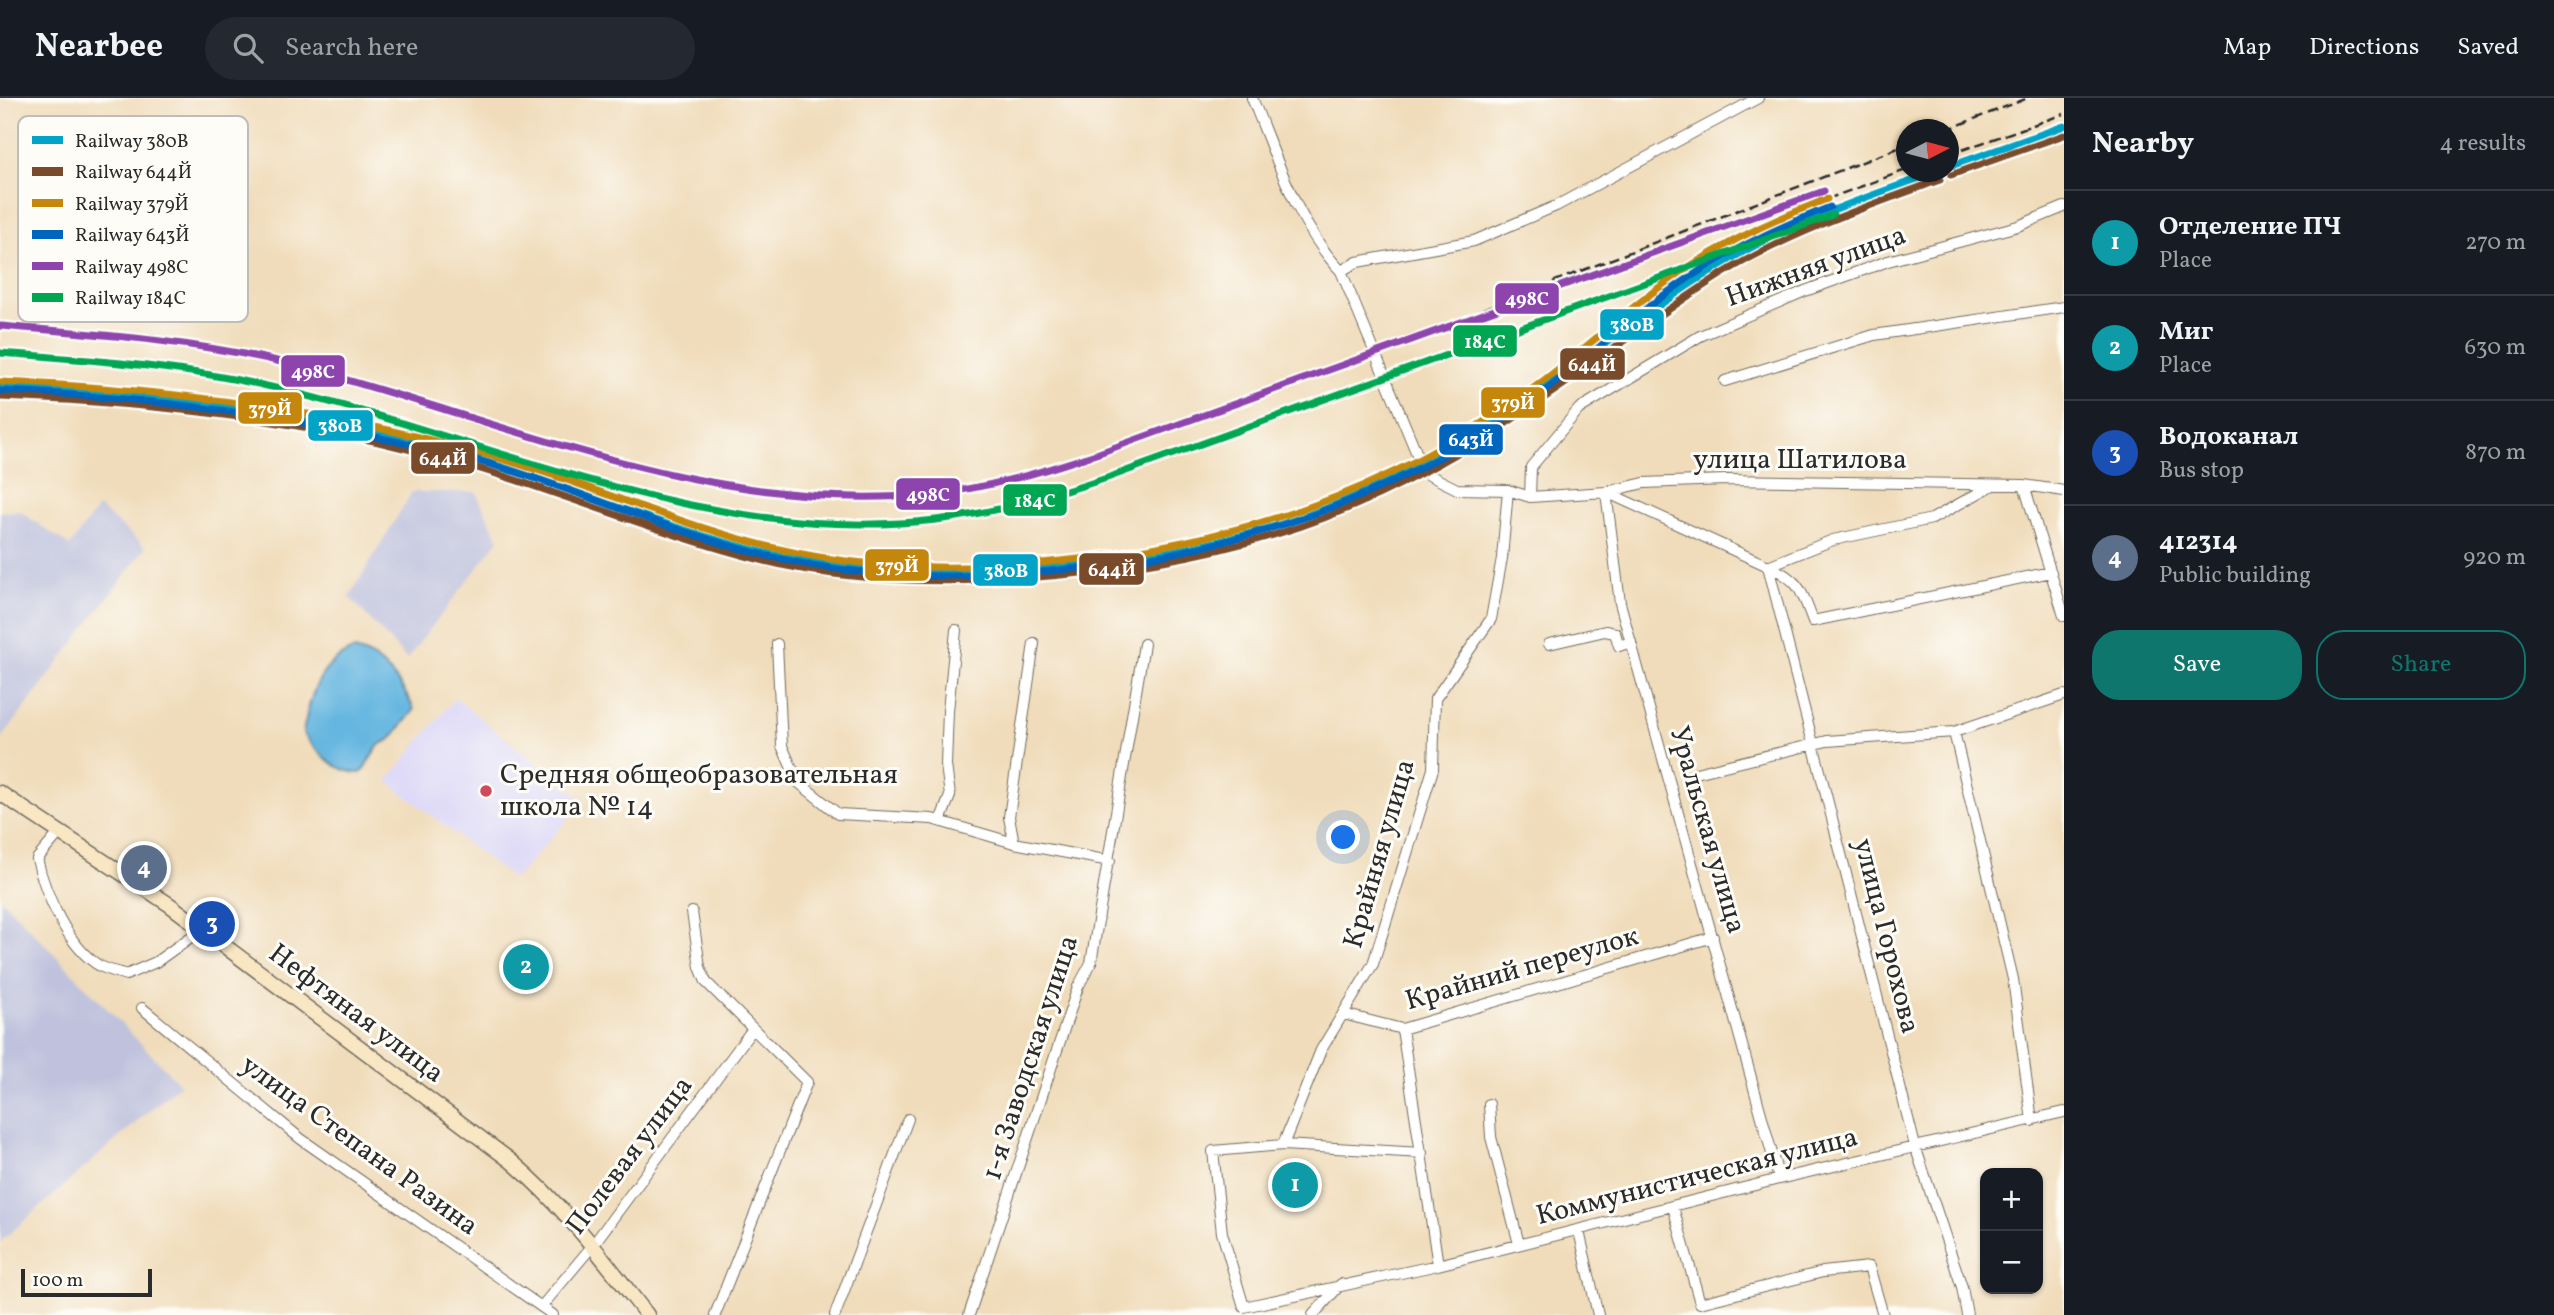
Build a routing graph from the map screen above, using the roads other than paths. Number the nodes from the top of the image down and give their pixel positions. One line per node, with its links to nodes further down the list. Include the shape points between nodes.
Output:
1 (1252, 98): 4 (street, via 1303,216)
2 (1758, 98): 4 (street, via 1556,206 1474,241 1357,262)
3 (2064, 207): 12 (street, Нижняя улица, via 2018,226 1888,261 1700,336 1579,409 1531,467)
4 (1341, 271): 9 (street, via 1427,474 1457,489)
5 (2064, 307): 6 (street, via 1874,335)
6 (1725, 381)
7 (1994, 485): 8 (street, улица Шатилова); 11 (street, улица Шатилова, via 1726,480 1644,483); 13 (street, улица Шатилова, via 1932,519 1833,540)
8 (2024, 485): 10 (street, улица Шатилова); 14 (street)
9 (1508, 490): 12 (street); 35 (street, Крайняя улица, via 1491,619 1435,699 1433,769 1373,964)
10 (2064, 491)
11 (1606, 492): 12 (street, улица Шатилова); 13 (street, улица Шатилова); 17 (street, Уральская улица, via 1620,603)
12 (1530, 498)
13 (1768, 566): 14 (street, via 1792,577 1801,588 1813,621); 24 (street, улица Горохова)
14 (2050, 572): 15 (street)
15 (2064, 616)
16 (957, 631): 27 (street, via 948,711 950,796)
17 (1631, 642): 21 (street, via 1619,646 1615,633 1605,631); 33 (street, Уральская улица)
18 (1034, 643): 29 (street, via 1009,817)
19 (777, 644): 27 (street, via 782,746 798,782 838,814)
20 (1144, 644): 30 (street, 1-я Заводская улица)
21 (1549, 644)
22 (2064, 695): 23 (street)
23 (1955, 732): 24 (street); 41 (street, via 2013,979)
24 (1814, 744): 25 (street); 43 (street, улица Горохова)
25 (1696, 773)
26 (0, 793): 28 (main road, Нефтяная улица)
27 (940, 821): 29 (street)
28 (60, 832): 32 (main road, Нефтяная улица); 32 (street, via 37,859 43,884 68,933 99,965 126,975 156,962)
29 (1014, 843): 30 (street)
30 (1110, 861): 57 (street, 1-я Заводская улица, via 1091,963 1078,987)
31 (692, 912): 37 (street, via 706,982)
32 (202, 929): 49 (main road, Нефтяная улица, via 511,1161)
33 (1713, 937): 36 (street, Крайний переулок); 45 (street, Уральская улица)
34 (142, 1008): 52 (street, улица Степана Разина, via 301,1139)
35 (1343, 1014): 36 (street, Крайний переулок); 42 (street, Крайняя улица, via 1321,1050)
36 (1402, 1029): 44 (street)
37 (752, 1030): 49 (street, Полевая улица); 55 (street, via 807,1082)
38 (1489, 1104): 48 (street, via 1490,1138)
39 (2064, 1112): 41 (street, Коммунистическая улица)
40 (908, 1119): 56 (street)
41 (2032, 1121): 43 (street, Коммунистическая улица)
42 (1283, 1145): 44 (street); 51 (street, Коммунистическая улица, via 1213,1152 1223,1233 1244,1307)
43 (1915, 1146): 45 (street, Коммунистическая улица); 61 (street, улица Горохова)
44 (1422, 1153): 50 (street)
45 (1779, 1179): 46 (street, Коммунистическая улица)
46 (1674, 1207): 47 (street, Коммунистическая улица); 60 (street, via 1700,1303 1823,1272 1869,1267)
47 (1579, 1231): 48 (street, Коммунистическая улица); 59 (street)
48 (1519, 1244): 50 (street, Коммунистическая улица)
49 (593, 1245): 52 (street, Полевая улица); 54 (main road, Нефтяная улица)
50 (1438, 1265): 51 (street, Коммунистическая улица)
51 (1341, 1283): 58 (street)
52 (542, 1306): 53 (street, улица Степана Разина)
53 (553, 1315)
54 (647, 1315)
55 (715, 1315)
56 (835, 1315)
57 (969, 1315)
58 (1313, 1315)
59 (1598, 1315)
60 (1883, 1315)
61 (1967, 1315)

